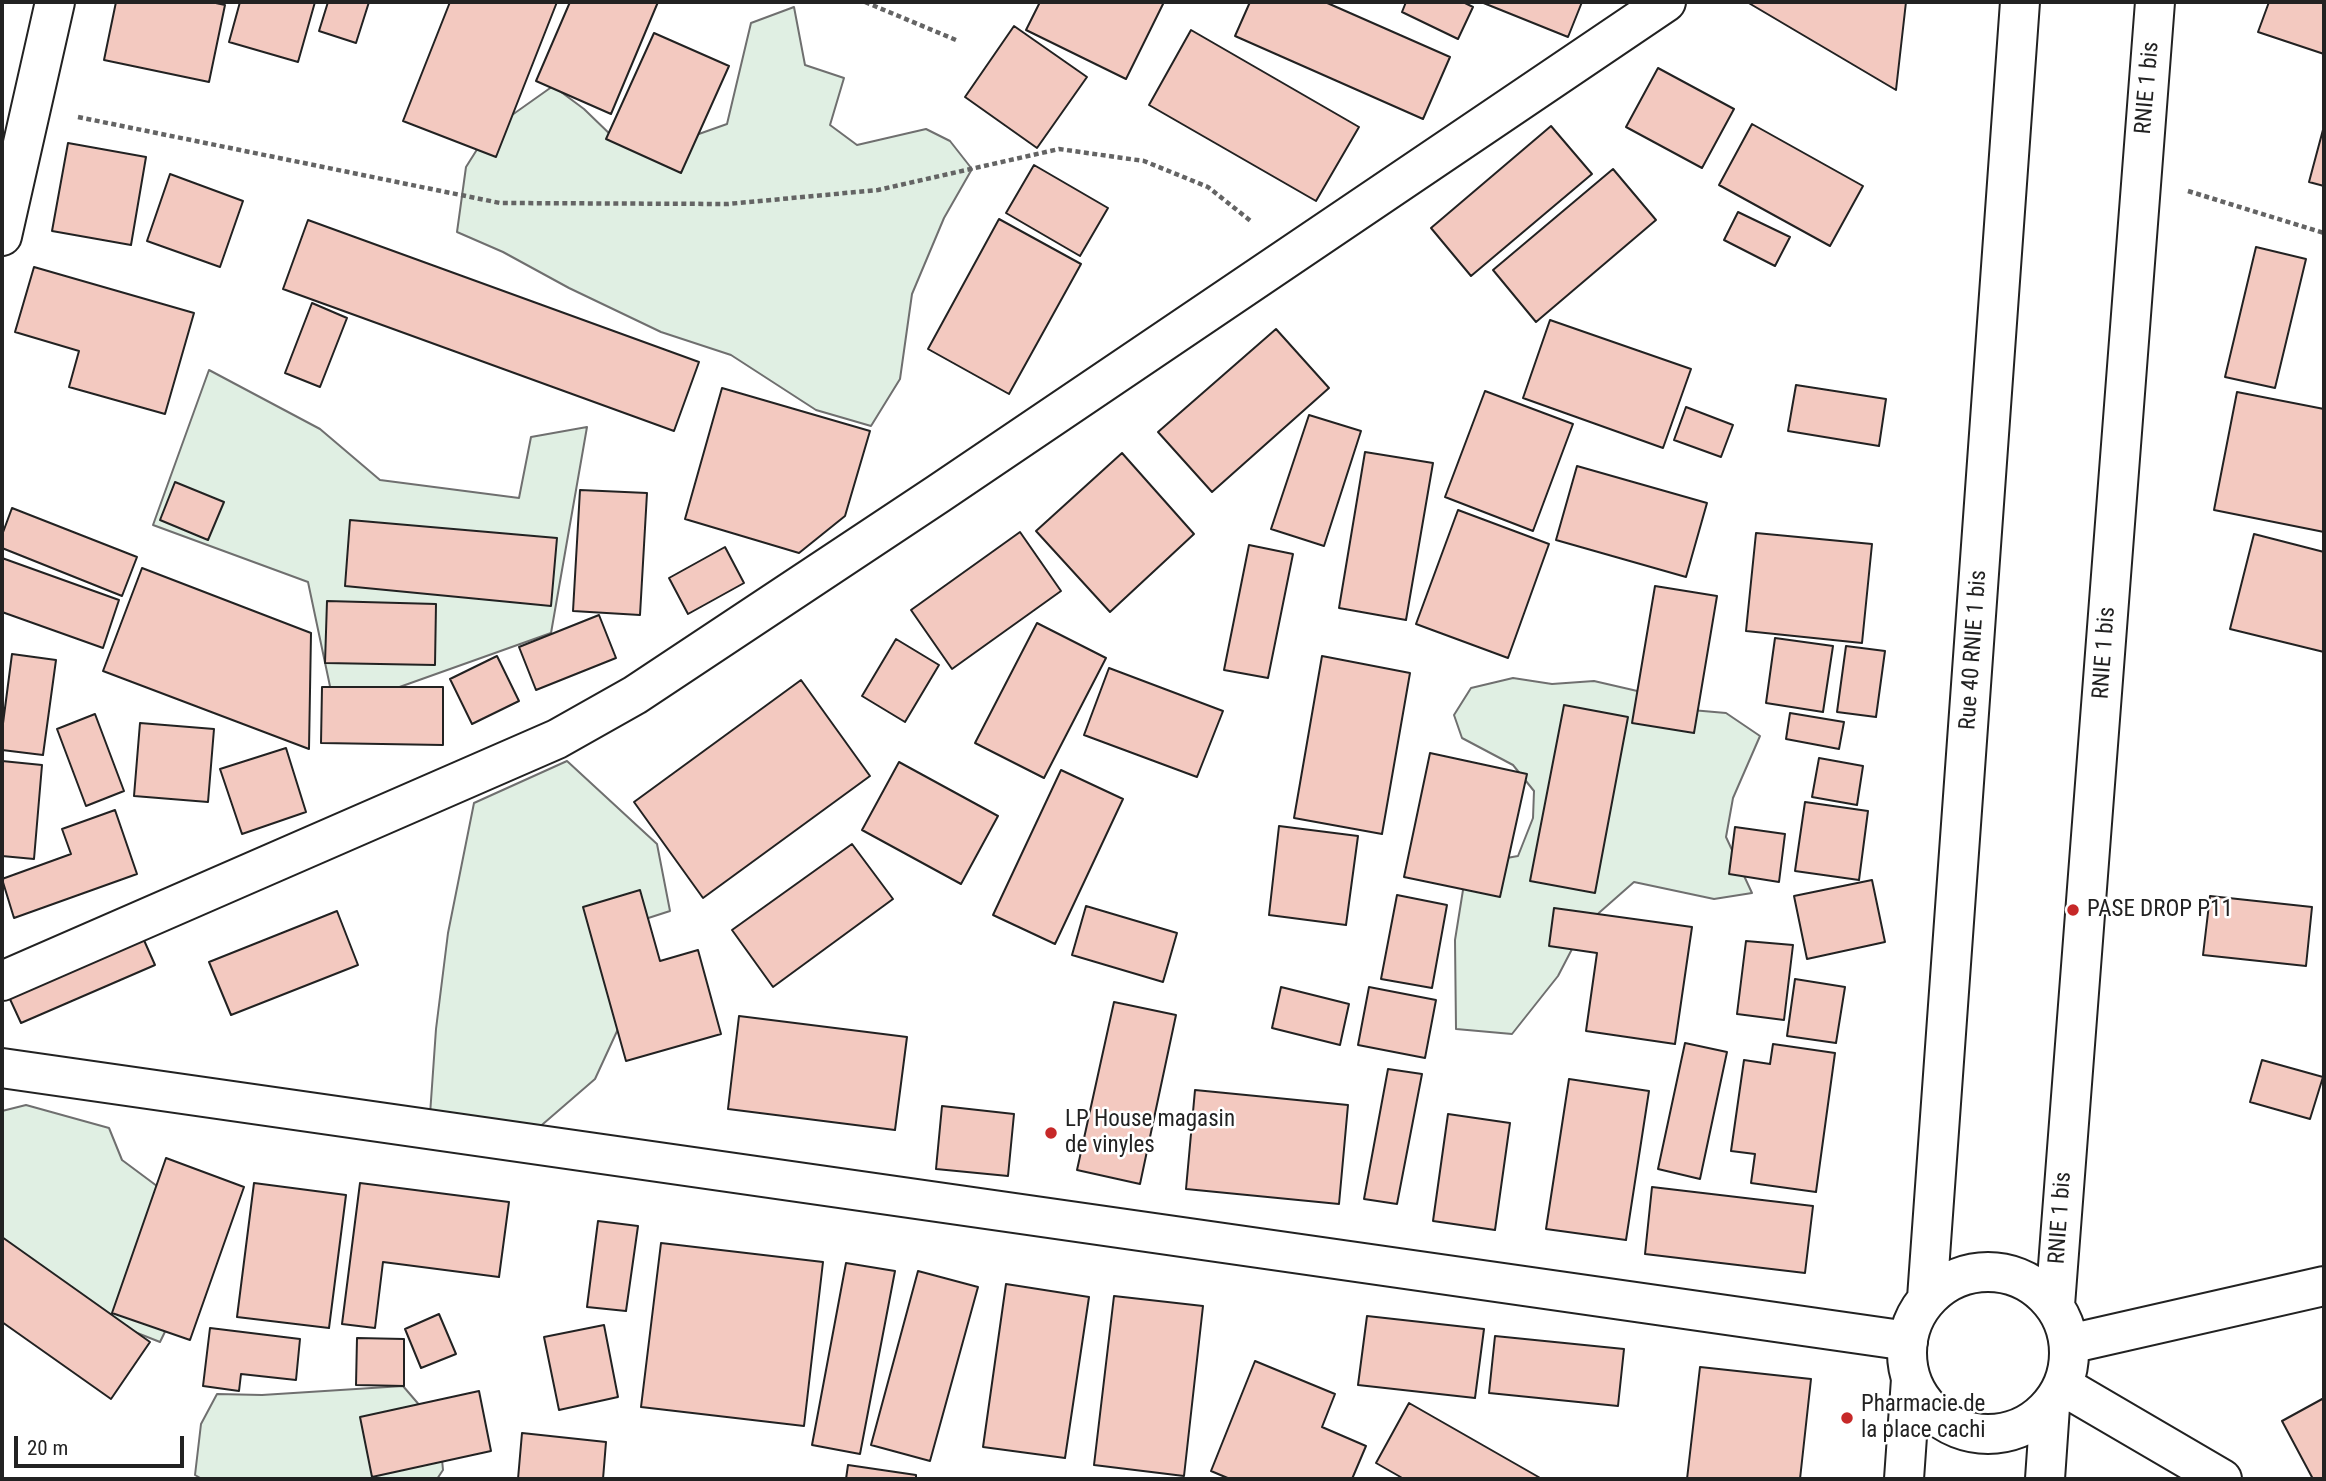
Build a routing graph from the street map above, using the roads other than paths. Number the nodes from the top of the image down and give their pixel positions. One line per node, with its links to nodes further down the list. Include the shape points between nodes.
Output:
1 (55, 2): 5 (street)
2 (1666, 2): 6 (street, via 659,680 557,740)
3 (2020, 2): 9 (street, Rue 40 RNIE 1 bis)
4 (2155, 2): 10 (street, RNIE 1 bis)
5 (2, 236)
6 (2, 981)
7 (2, 1068): 11 (street)
8 (2324, 1286): 12 (street)
9 (1927, 1298): 10 (street, via 1950,1280 1978,1271 2007,1272 2034,1284); 11 (street, via 1914,1318)
10 (2055, 1304): 12 (street)
11 (1908, 1341): 13 (street)
12 (2069, 1343): 14 (street)
13 (1911, 1379): 14 (street, via 1924,1404 1945,1423 1972,1433 2001,1433 2028,1425); 15 (street)
14 (2057, 1397): 16 (street); 17 (street)
15 (1904, 1479)
16 (2045, 1479)
17 (2222, 1479)

